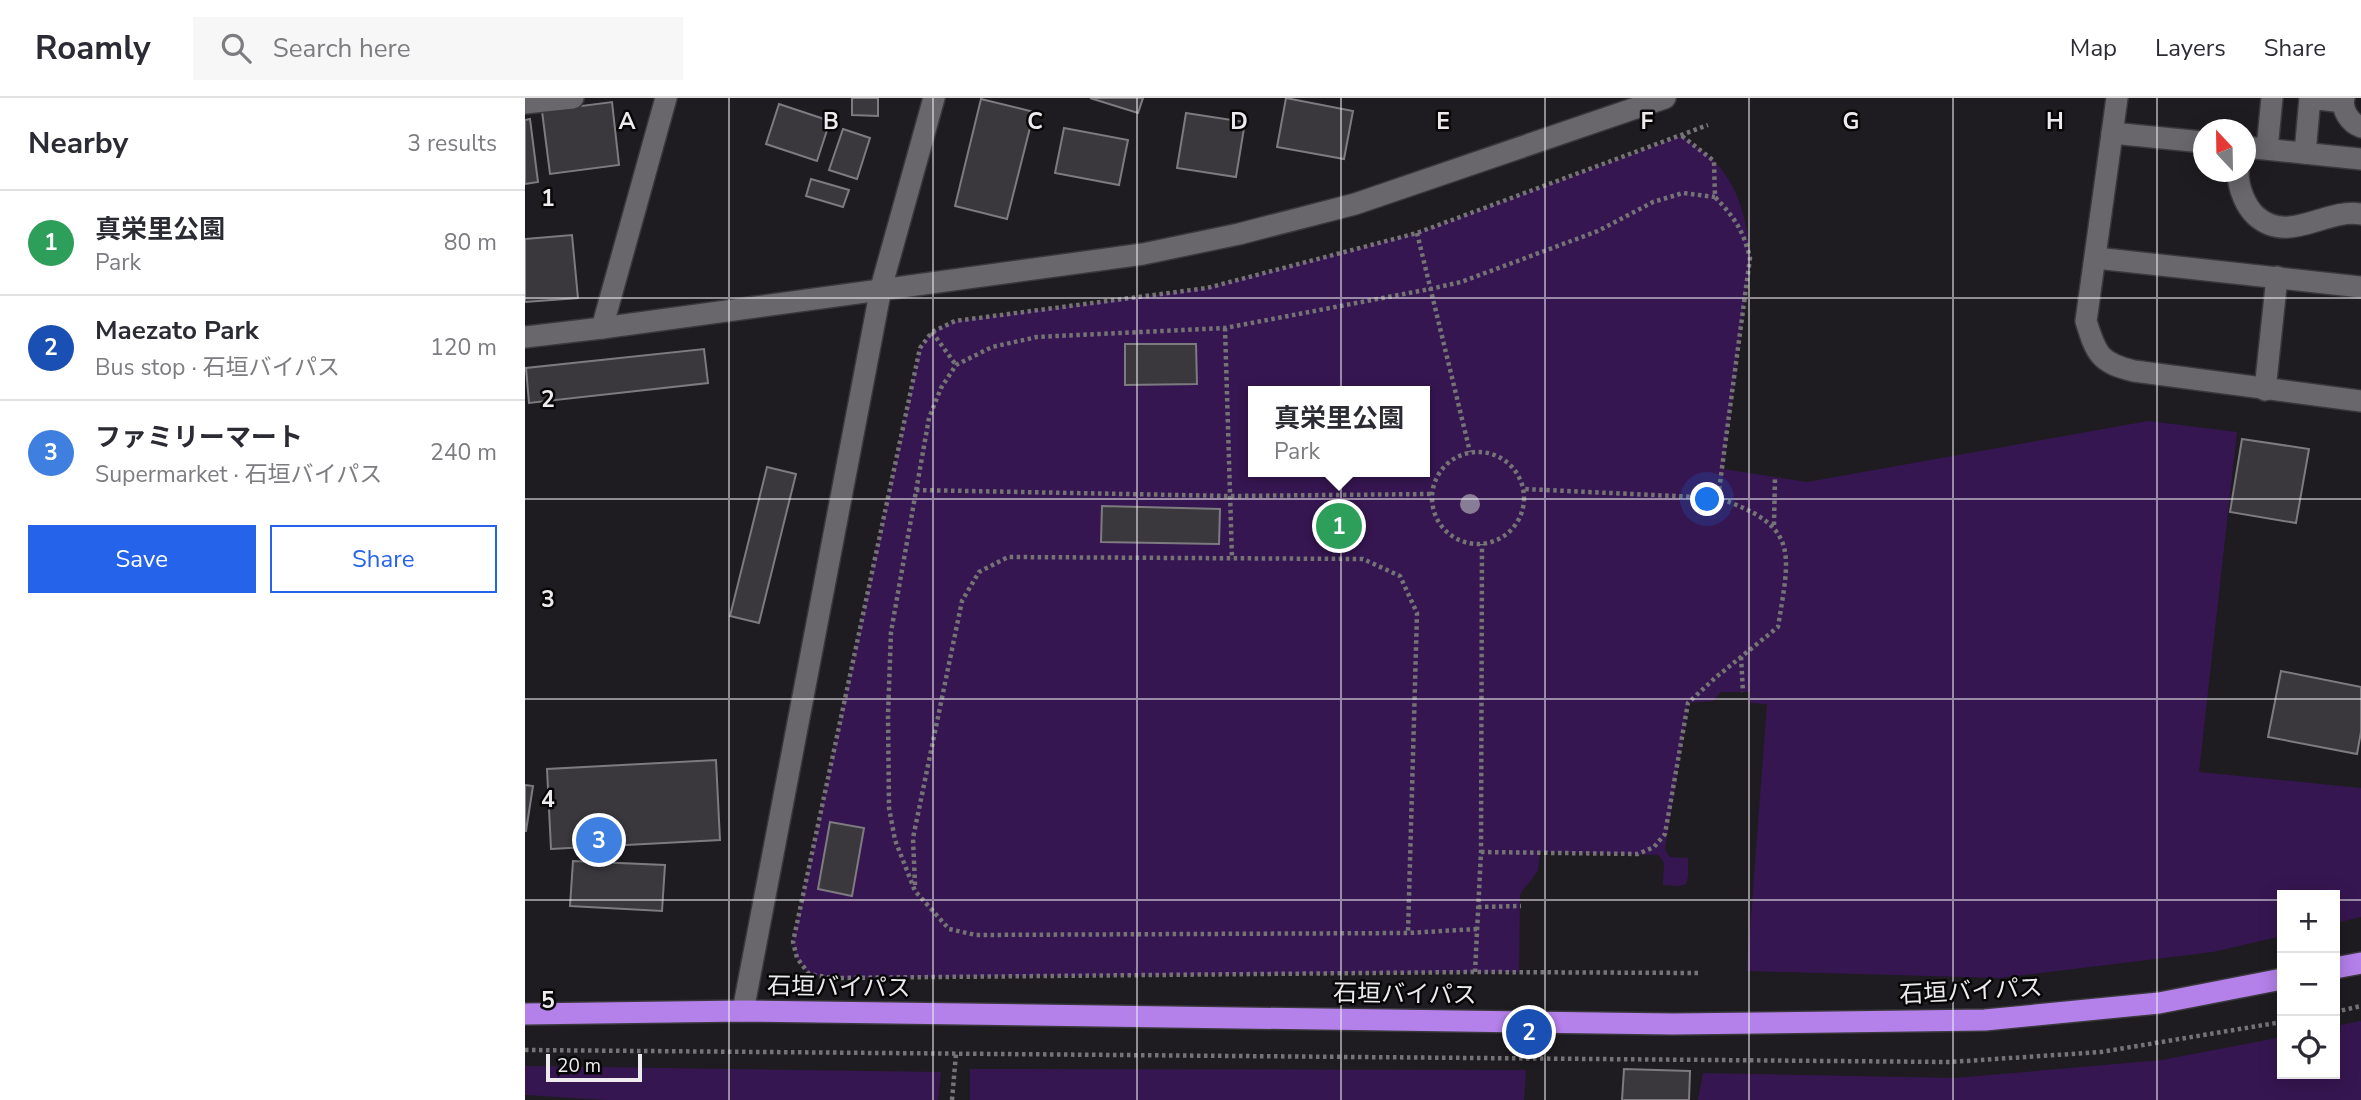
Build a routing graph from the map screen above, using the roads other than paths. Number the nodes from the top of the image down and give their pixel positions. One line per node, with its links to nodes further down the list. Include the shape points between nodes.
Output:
1 (573, 98): 8 (street)
2 (666, 98): 21 (street)
3 (934, 98): 20 (street)
4 (1665, 98): 20 (street, via 1355,204 1239,234 1143,254)
5 (2116, 98): 10 (street)
6 (2272, 98): 12 (street)
7 (2343, 100): 9 (street, via 2353,124); 13 (street, via 2309,98)
8 (525, 103)
9 (2361, 127)
10 (2112, 132): 11 (street); 17 (street)
11 (2193, 141)
12 (2256, 148): 13 (street)
13 (2305, 153): 14 (street)
14 (2361, 159)
15 (2241, 182): 16 (street, via 2248,208 2263,222 2287,229 2326,216)
16 (2361, 214)
17 (2096, 258): 18 (street); 23 (street, via 2087,321 2092,342 2112,366)
18 (2277, 278): 19 (street); 23 (street)
19 (2361, 287)
20 (881, 288): 21 (street); 28 (street)
21 (602, 328): 22 (street)
22 (525, 337)
23 (2265, 390): 24 (street)
24 (2361, 401)
25 (2361, 963): 26 (highway)
26 (2340, 967)
27 (2277, 980): 28 (highway, 石垣バイパス, via 2159,1003 1985,1020 1673,1024)
28 (743, 1011): 29 (highway, 石垣バイパス)
29 (525, 1014)

